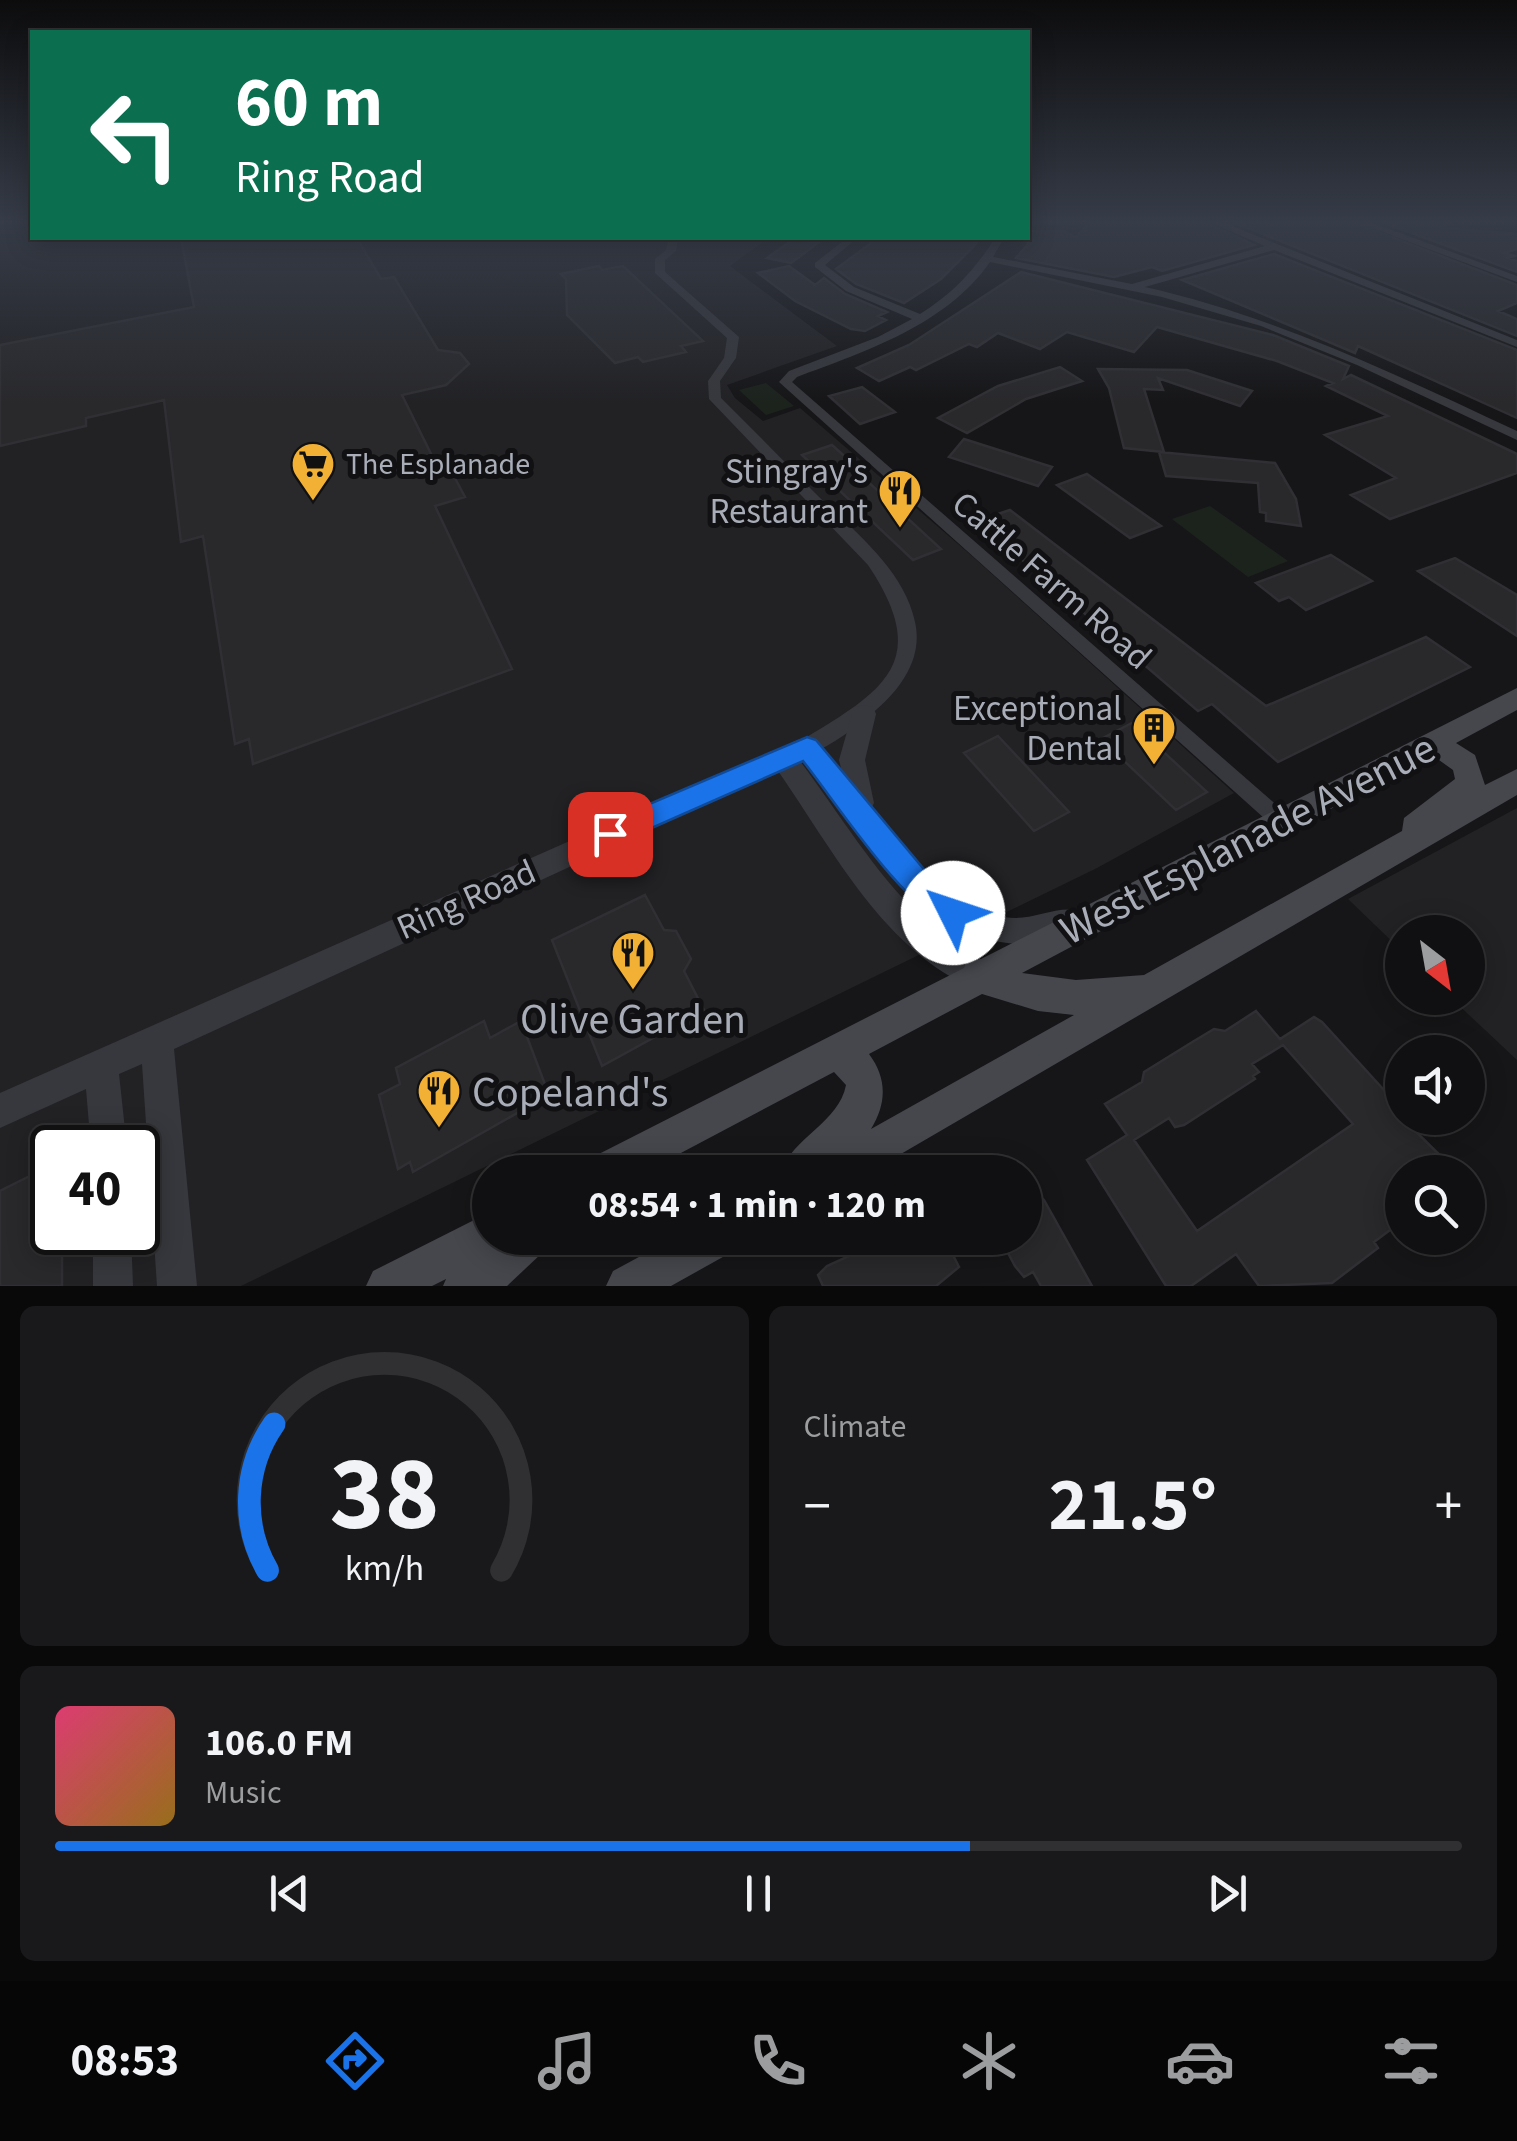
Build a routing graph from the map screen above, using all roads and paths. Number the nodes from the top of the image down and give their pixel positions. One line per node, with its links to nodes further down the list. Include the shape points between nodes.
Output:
1 (671, 282): 12 (street, Ring Road, via 733,337 730,358 712,386 715,399 874,561 902,606 910,630 906,655 891,685)
2 (841, 282): 8 (street)
3 (967, 282): 8 (street)
4 (1108, 282): 7 (street)
5 (1152, 282): 7 (street)
6 (1362, 282): 9 (street)
7 (1135, 287): 10 (street, via 1270,326)
8 (920, 318): 17 (street, Cattle Farm Road, via 785,382)
9 (1517, 344)
10 (1517, 436)
11 (1517, 698): 13 (main road, West Esplanade Avenue)
12 (864, 714): 14 (street, Ring Road); 16 (street, via 852,760)
13 (1433, 742): 17 (main road, West Esplanade Avenue); 18 (main road, via 1466,763 1471,783)
14 (795, 753): 16 (street); 20 (street, via 891,908 930,946); 22 (street, Ring Road)
15 (1517, 782): 18 (main road, West Esplanade Avenue)
16 (868, 820): 19 (street, via 922,889 953,913 1011,932)
17 (1282, 821): 19 (main road, West Esplanade Avenue)
18 (1382, 857): 21 (main road, West Esplanade Avenue)
19 (1091, 920): 20 (main road, West Esplanade Avenue)
20 (978, 975): 21 (main road, via 1080,1001); 23 (main road, West Esplanade Avenue)
21 (1161, 986): 29 (main road, West Esplanade Avenue)
22 (157, 1040): 24 (street, Ring Road); 35 (street)
23 (836, 1052): 27 (main road, West Esplanade Avenue); 28 (main road, via 866,1081 860,1112)
24 (100, 1064): 25 (street, Ring Road); 26 (street)
25 (0, 1111)
26 (107, 1125)
27 (638, 1155)
28 (817, 1155)
29 (862, 1155)
30 (472, 1242): 36 (main road)
31 (112, 1255): 34 (street)
32 (508, 1255): 37 (main road)
33 (684, 1255): 38 (main road)
34 (113, 1286)
35 (176, 1286)
36 (388, 1286)
37 (466, 1286)
38 (628, 1286)

